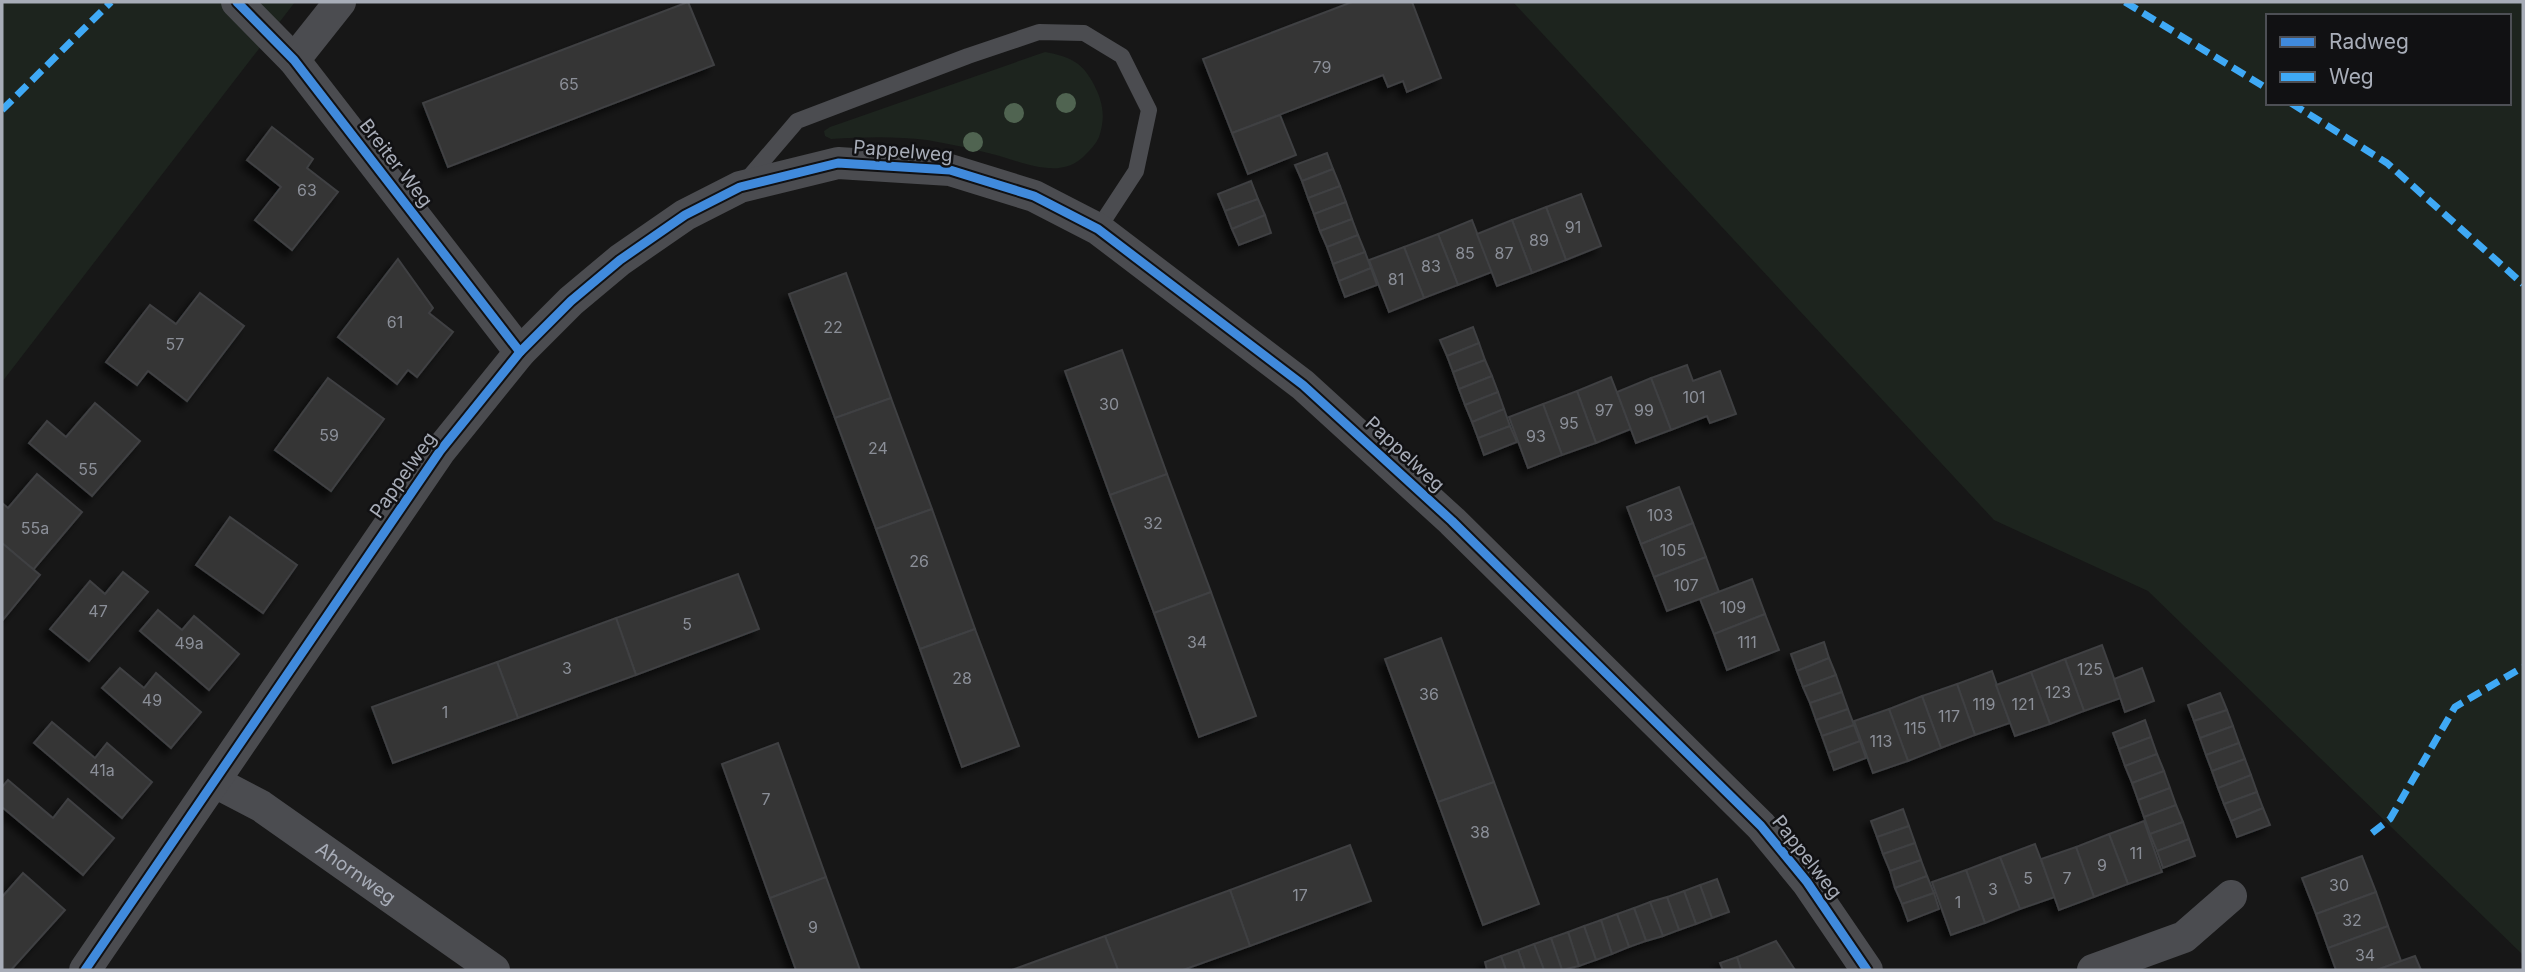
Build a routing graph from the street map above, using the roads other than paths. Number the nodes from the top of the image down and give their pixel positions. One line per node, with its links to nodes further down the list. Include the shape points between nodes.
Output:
1 (237, 2): 3 (street, Breiter Weg)
2 (340, 2): 3 (street)
3 (294, 60): 6 (street, Breiter Weg)
4 (740, 187): 5 (street, Pappelweg, via 838,163 950,170 1034,196); 5 (lane, Pappelweg, via 797,121 1040,32 1084,33 1122,56 1149,110 1136,171); 6 (street, Pappelweg, via 685,215 620,260)
5 (1098, 229): 11 (street, Pappelweg, via 1303,385 1452,522 1761,826 1807,882)
6 (520, 352): 7 (street, Pappelweg, via 440,451)
7 (215, 782): 9 (street, Pappelweg); 10 (street, Ahornweg, via 261,806)
8 (2231, 896): 12 (street, via 2185,937)
9 (85, 970)
10 (494, 970)
11 (1867, 970)
12 (2093, 970)

